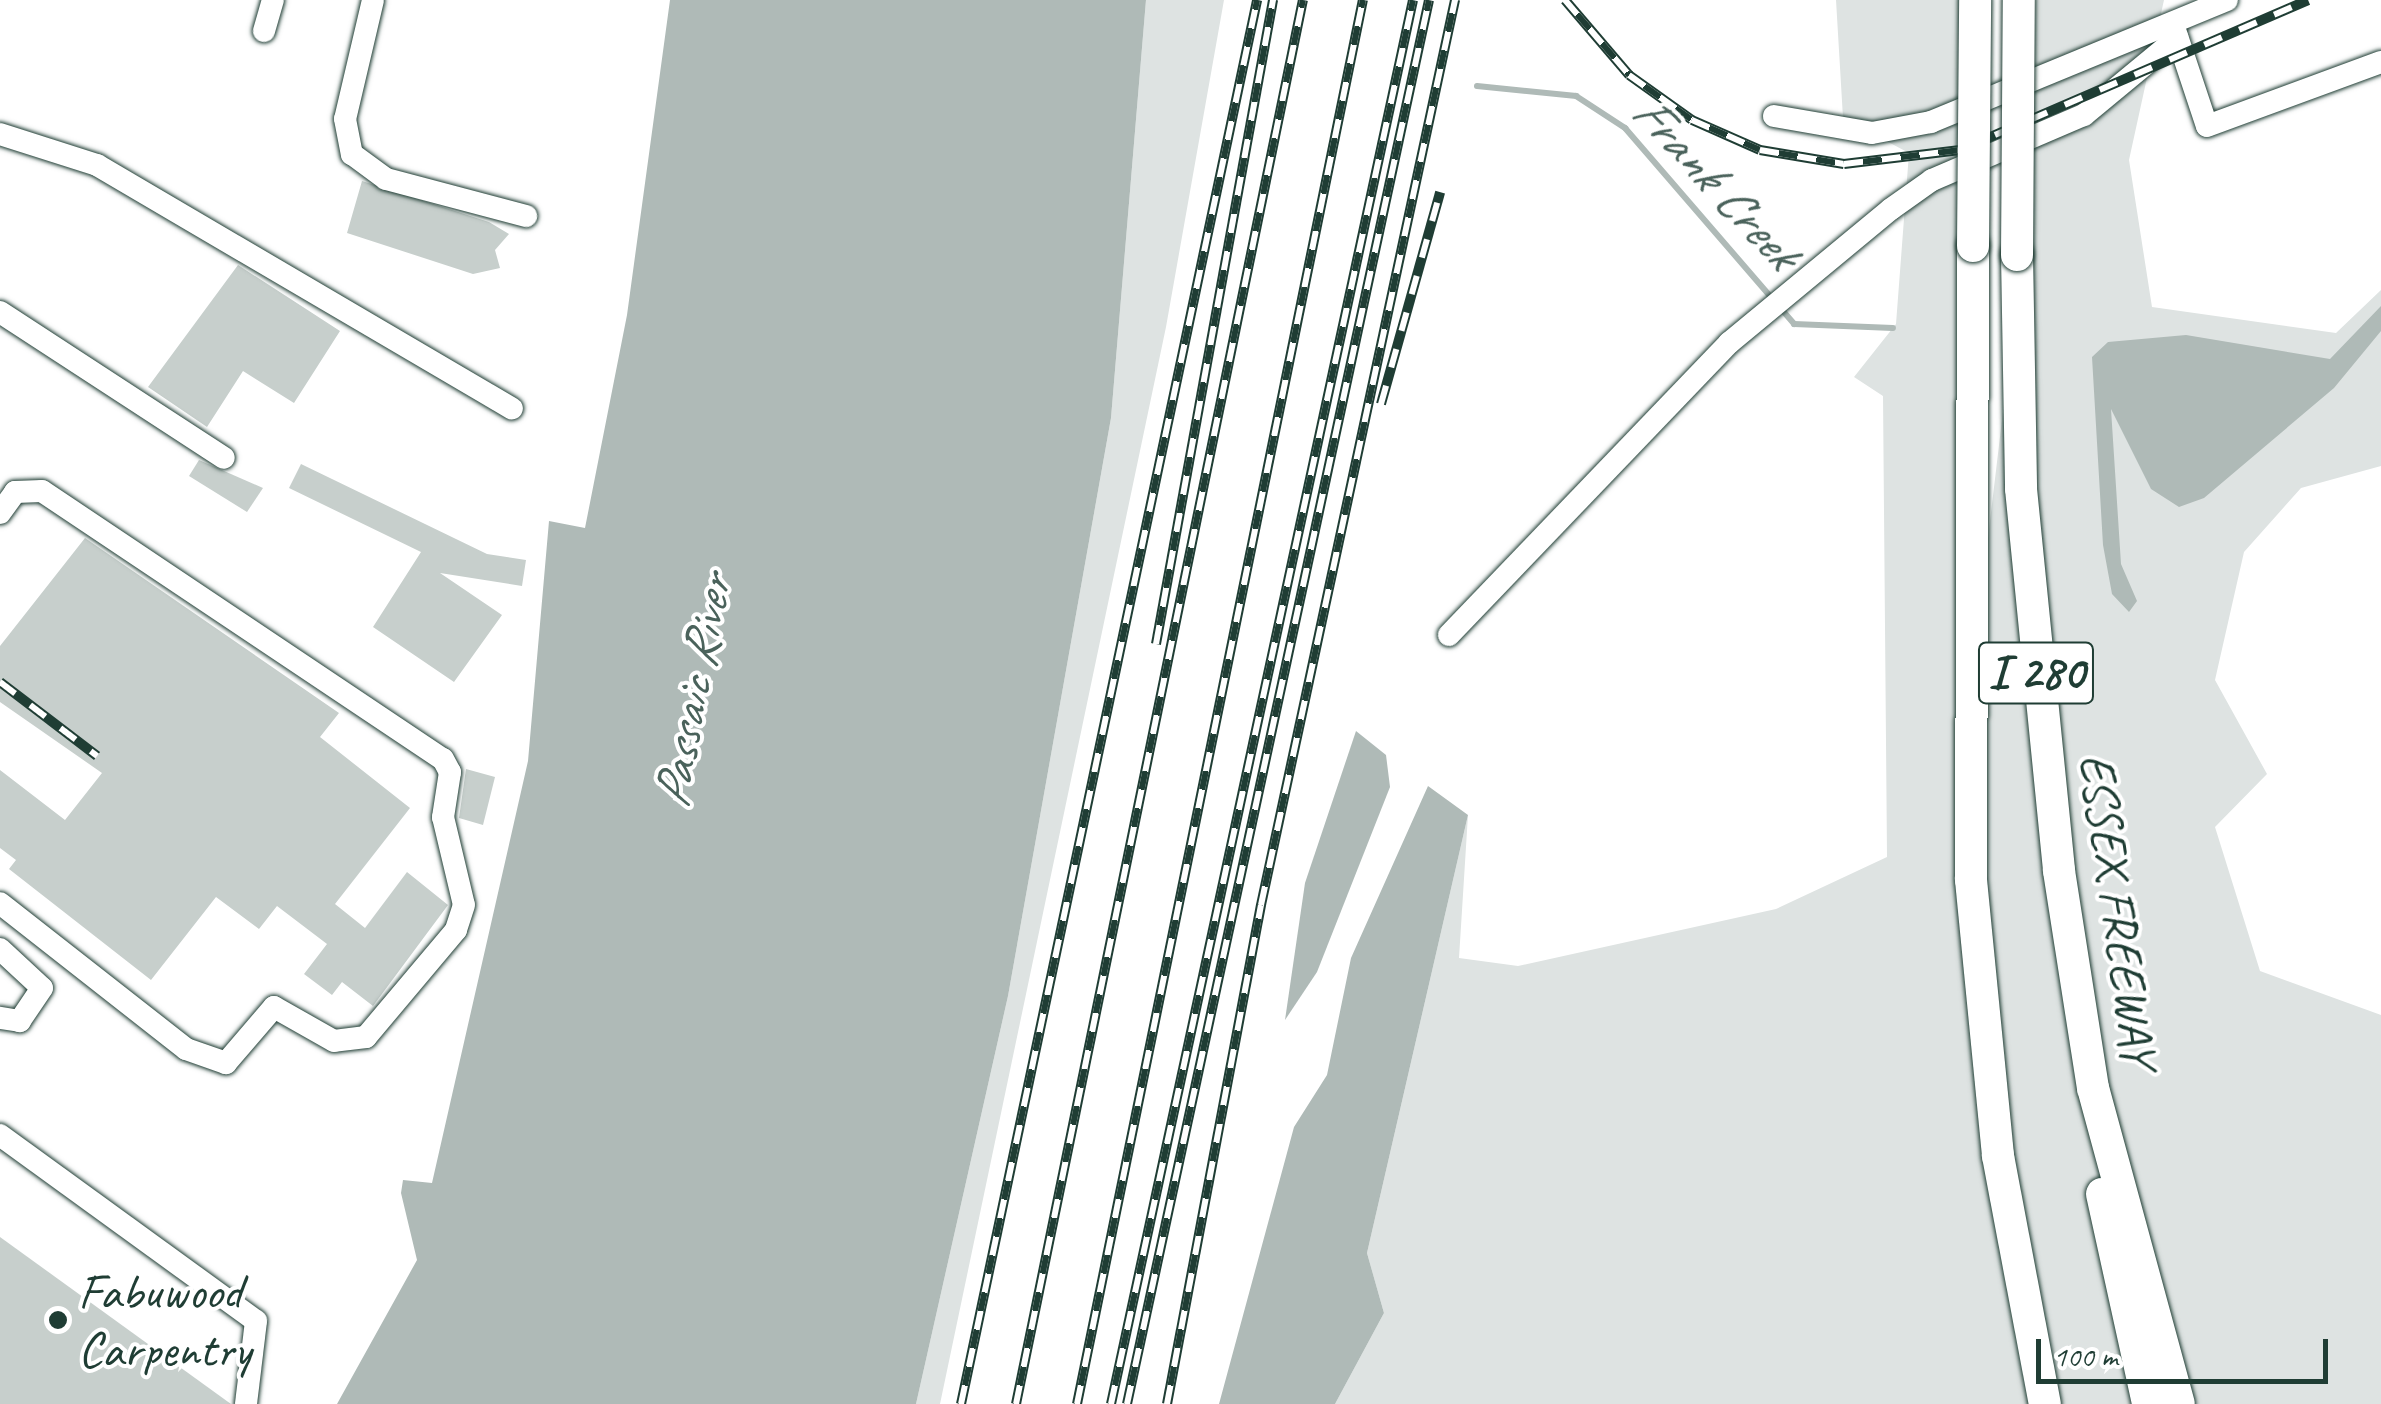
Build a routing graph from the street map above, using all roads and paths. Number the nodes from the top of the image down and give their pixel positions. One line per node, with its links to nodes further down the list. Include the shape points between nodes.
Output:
1 (273, 0): 8 (lane)
2 (373, 0): 12 (lane, via 345,119 352,154 386,179)
3 (1975, 0): 25 (highway, I 280, bridge, via 1971,880 1998,1156)
4 (2019, 0): 21 (highway, ESSEX FREEWAY / I 280, bridge, via 2017,255 2032,633)
5 (2227, 0): 6 (lane)
6 (2202, 4): 7 (lane)
7 (2174, 29): 9 (lane, via 2207,126); 10 (lane, via 1931,122 1872,133); 17 (lane, via 2084,115 1932,180 1729,343)
8 (264, 31)
9 (2381, 62)
10 (1774, 116)
11 (0, 134): 14 (lane, via 97,165)
12 (526, 216)
13 (0, 312): 15 (lane)
14 (512, 408)
15 (224, 458)
16 (0, 513): 18 (lane, via 14,492 42,491 180,577 450,772 443,817 464,905 456,930 357,1042 334,1041 274,1007 238,1052 210,1062)
17 (1449, 635)
18 (0, 903)
19 (0, 949): 20 (lane, via 42,988 20,1021)
20 (0, 1018)
21 (2093, 1088): 23 (highway, ESSEX FREEWAY / I 280); 26 (highway, via 2103,1197)
22 (0, 1135): 24 (lane, via 256,1321)
23 (2165, 1356): 27 (highway, ESSEX FREEWAY / I 280); 28 (highway)
24 (246, 1404)
25 (2046, 1404)
26 (2148, 1404)
27 (2179, 1404)
28 (2188, 1404)

